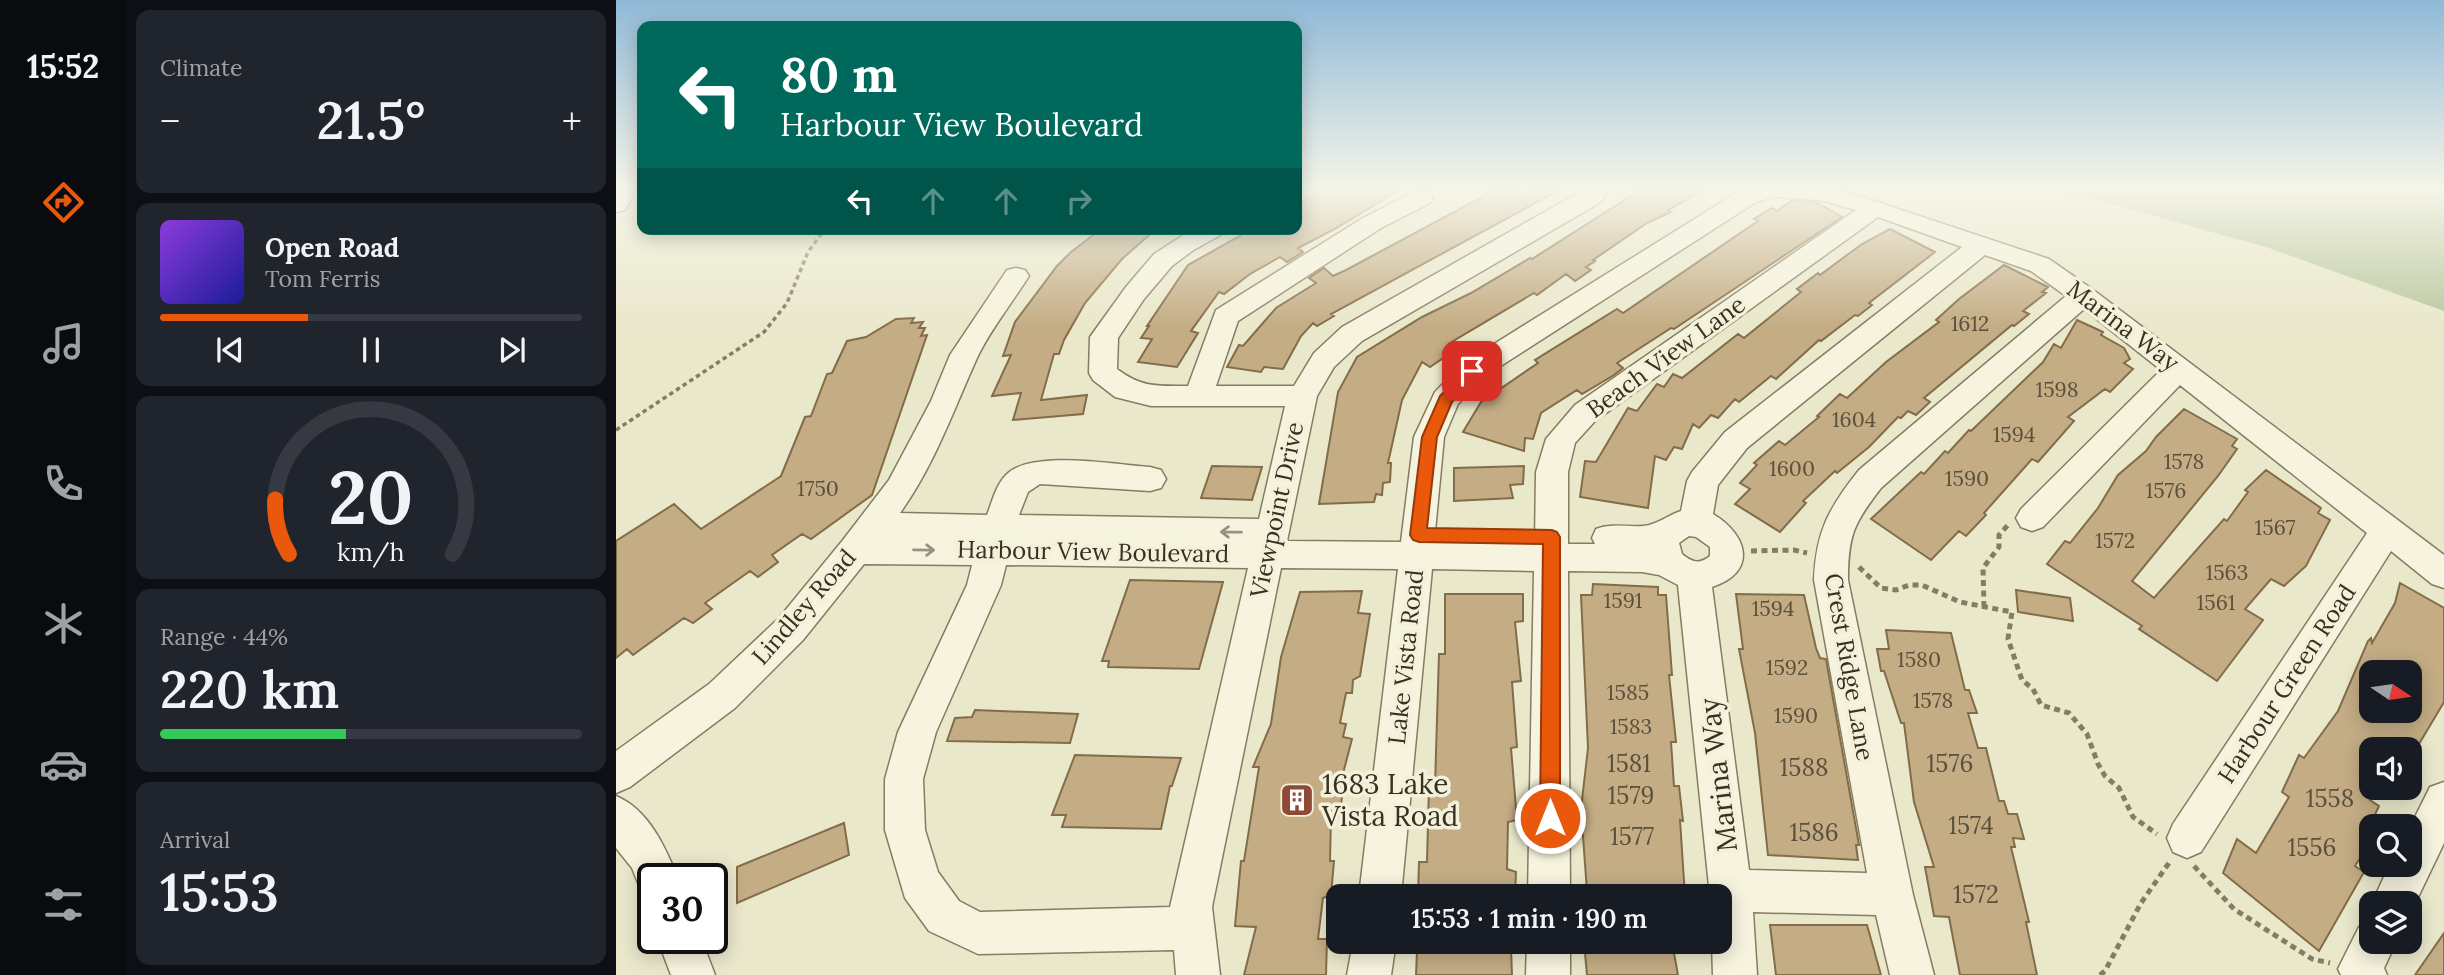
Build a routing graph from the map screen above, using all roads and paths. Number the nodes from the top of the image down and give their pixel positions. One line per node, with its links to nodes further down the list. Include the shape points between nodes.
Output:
1 (1354, 234): 13 (street, via 1226,316)
2 (1523, 234): 12 (street, Viewpoint Drive, via 1352,334 1324,360)
3 (1688, 234): 21 (street, Lake Vista Road, via 1472,371 1446,399 1429,437)
4 (1838, 234): 22 (street, Beach View Lane, via 1585,413 1561,439 1552,471)
5 (1950, 234): 8 (street, Lake Vista Road)
6 (820, 235): 14 (path, via 805,251 784,311 764,332)
7 (1202, 235): 13 (street, via 1163,260 1104,337 1103,373 1125,390)
8 (1982, 245): 10 (street, Marina Way, via 2040,265); 24 (street, Marina Way, via 1736,440 1703,481)
9 (1016, 276): 18 (street, Lindley Road, via 964,355 946,401 900,489)
10 (2083, 295): 11 (street, Marina Way); 25 (street, Crest Ridge Lane, via 1870,479 1841,516)
11 (2179, 369): 16 (street); 17 (street, Marina Way)
12 (1302, 396): 13 (street); 20 (street, Viewpoint Drive)
13 (1198, 397)
14 (616, 430)
15 (1150, 479): 19 (street, via 1039,472 1024,477 1015,485)
16 (2032, 518): 27 (path, via 2017,515 1999,535 1999,547 1983,563)
17 (2387, 530): 26 (street, Marina Way); 31 (street, Harbour Green Road)
18 (865, 538): 19 (street, Harbour View Boulevard); 28 (street, Lindley Road, via 791,629 722,696)
19 (995, 539): 20 (street, Harbour View Boulevard); 40 (street, via 984,585 918,732 904,779 905,830 920,883 944,916 978,933)
20 (1270, 543): 21 (street, Harbour View Boulevard); 40 (street, Viewpoint Drive, via 1191,906)
21 (1418, 545): 22 (street, Harbour View Boulevard); 33 (street, Lake Vista Road)
22 (1552, 547): 24 (street, Harbour View Boulevard, via 1642,558); 34 (street, Beach View Lane)
23 (1727, 548): 24 (street, via 1713,529); 24 (street, via 1724,565 1717,572); 25 (path, via 1764,554 1800,550)
24 (1681, 549): 35 (street, Marina Way)
25 (1831, 559): 27 (path, via 1857,565 1881,588 1922,585); 38 (street, Crest Ridge Lane, via 1831,580)
26 (2444, 574)
27 (1984, 607): 31 (path, via 2012,612 2008,639 2022,680 2042,705 2069,713 2087,734 2098,764 2119,788 2133,817)
28 (616, 774)
29 (2444, 801): 37 (street)
30 (616, 816): 32 (street)
31 (2182, 844): 44 (path, via 2234,909 2312,959); 51 (path)
32 (651, 863)
33 (1381, 884)
34 (1549, 884)
35 (1730, 884)
36 (1732, 890): 38 (street)
37 (2399, 891)
38 (1892, 895): 50 (street, Crest Ridge Lane)
39 (1732, 911): 49 (street, Marina Way)
40 (1194, 928): 46 (street, Viewpoint Drive)
41 (685, 954): 45 (street)
42 (1373, 954): 47 (street)
43 (1549, 954): 48 (street)
44 (2366, 962)
45 (694, 975)
46 (1198, 975)
47 (1369, 975)
48 (1548, 975)
49 (1735, 975)
50 (1912, 975)
51 (2100, 975)

